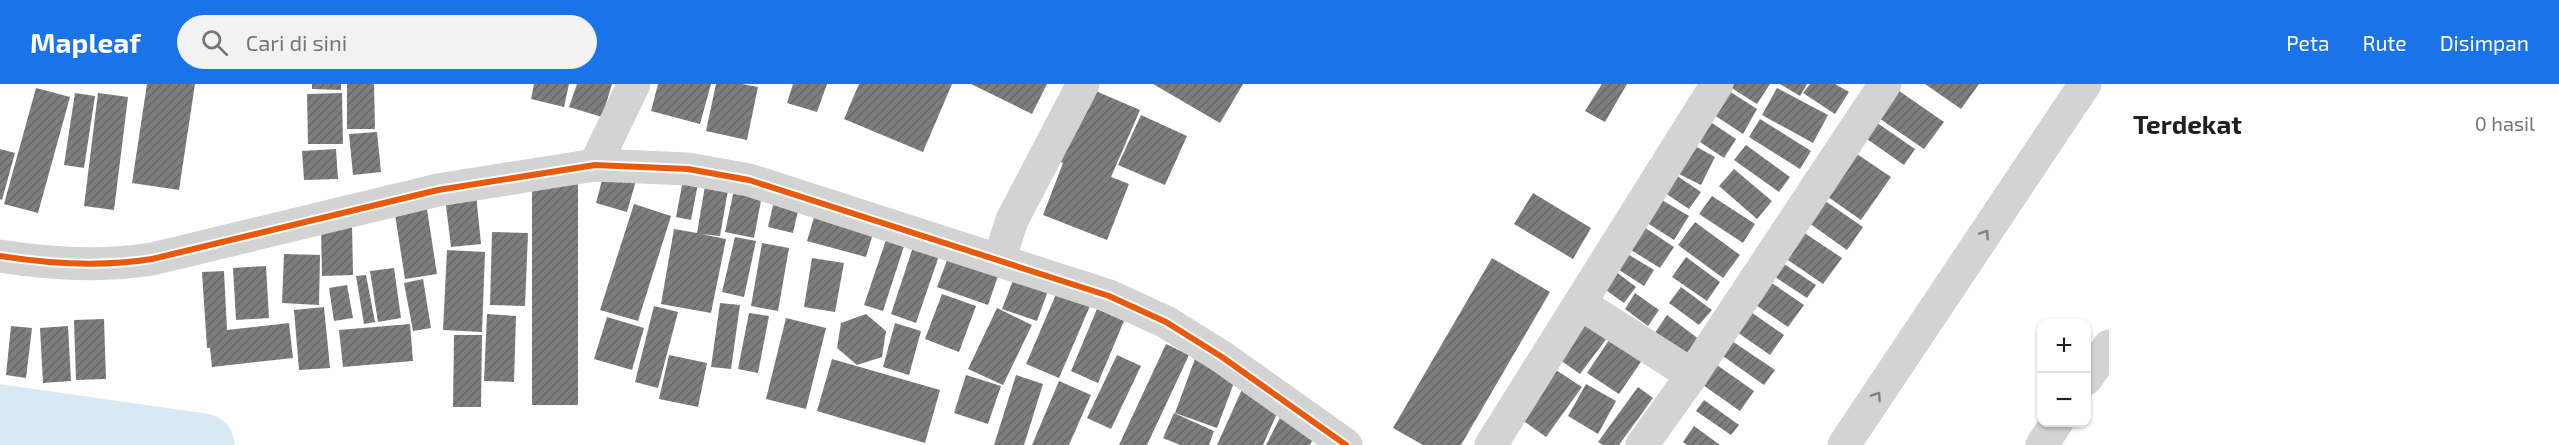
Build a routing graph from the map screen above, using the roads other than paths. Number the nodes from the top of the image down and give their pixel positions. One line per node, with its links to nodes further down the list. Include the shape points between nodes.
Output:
1 (634, 84): 6 (street)
2 (1083, 84): 7 (street)
3 (1718, 84): 9 (street)
4 (1885, 84): 12 (street)
5 (2085, 84): 17 (street, one-way to 5)
6 (595, 165): 7 (street, via 688,169 749,180); 8 (street, via 438,190 141,261 81,263)
7 (1006, 240): 14 (street, via 1166,322)
8 (0, 256)
9 (1581, 304): 12 (street); 15 (street)
10 (2109, 346): 11 (street)
11 (2090, 373)
12 (1692, 375): 16 (street)
13 (2054, 427): 18 (street)
14 (1346, 445)
15 (1491, 445)
16 (1642, 445)
17 (1844, 445)
18 (2042, 445)

